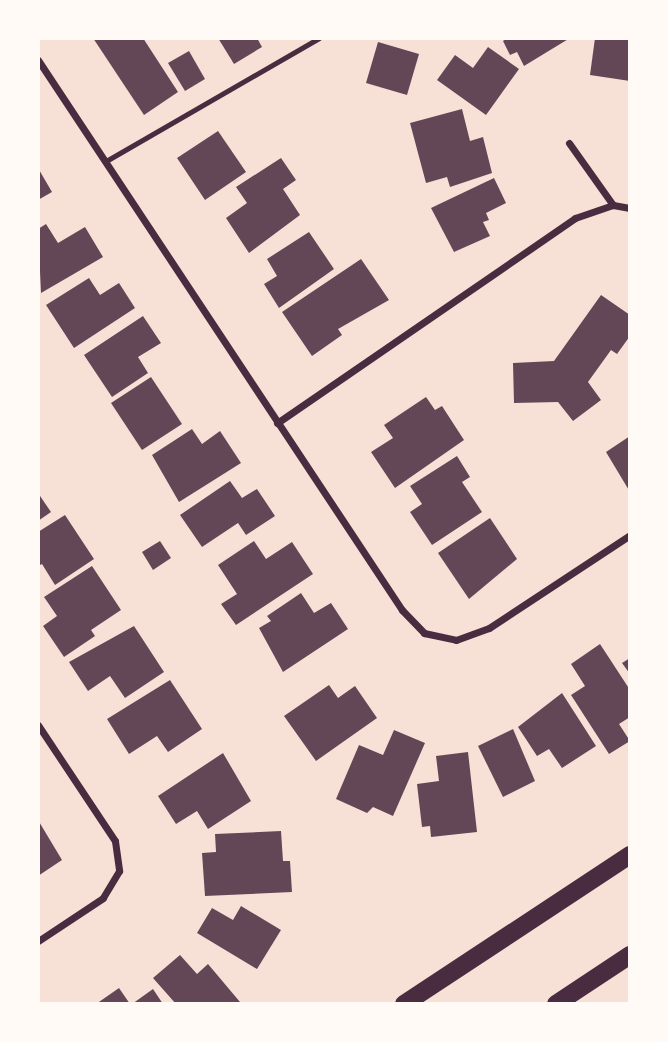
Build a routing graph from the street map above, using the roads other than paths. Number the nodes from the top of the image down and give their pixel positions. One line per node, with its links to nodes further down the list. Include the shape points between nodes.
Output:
1 (319, 38): 4 (lane)
2 (38, 60): 4 (street)
3 (569, 143): 5 (street)
4 (106, 161): 7 (street)
5 (613, 205): 6 (street); 7 (street, via 575,218)
6 (629, 208)
7 (277, 423): 8 (street, via 402,610 424,633 439,639 456,640 489,628)
8 (629, 535)
9 (38, 725): 11 (street, via 114,841 119,872 93,906)
10 (629, 855): 13 (main road)
11 (38, 941)
12 (629, 955): 14 (main road)
13 (404, 1003)
14 (556, 1003)

